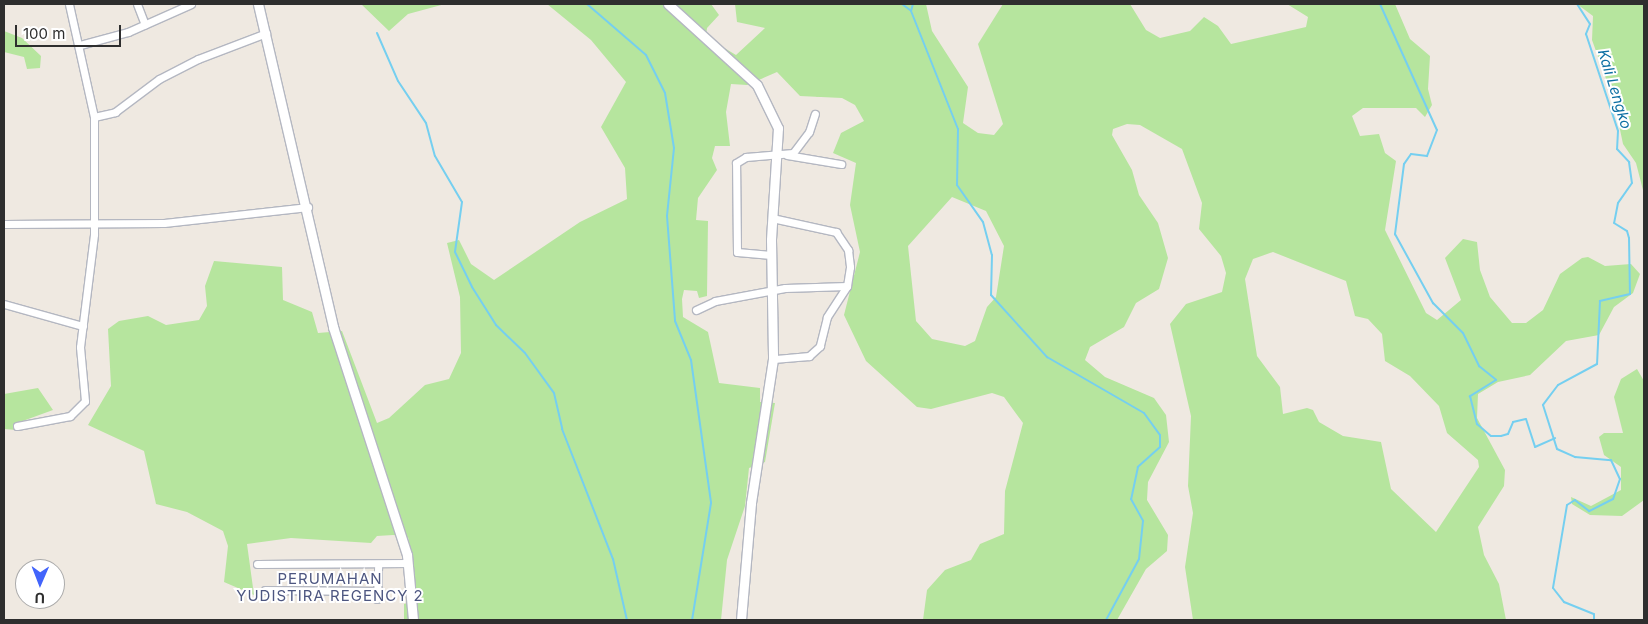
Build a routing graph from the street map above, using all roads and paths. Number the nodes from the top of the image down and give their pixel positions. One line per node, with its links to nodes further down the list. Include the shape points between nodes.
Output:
1 (69, 4): 8 (street)
2 (137, 4): 6 (street)
3 (191, 4): 6 (street)
4 (258, 4): 7 (street)
5 (668, 4): 11 (street, via 757,85 776,118)
6 (145, 25): 8 (street)
7 (266, 33): 10 (street, via 198,59 159,79 115,112); 13 (street)
8 (80, 45): 10 (street)
9 (815, 114): 11 (street, via 806,138)
10 (94, 117): 16 (street)
11 (782, 155): 12 (street); 14 (street); 17 (street, via 746,157 736,168 737,252)
12 (841, 164)
13 (308, 207): 16 (street, via 164,223); 25 (street, via 333,328 366,418)
14 (772, 218): 17 (street); 18 (street, via 821,227 841,236 850,257)
15 (4, 224): 16 (street)
16 (94, 225): 22 (street)
17 (771, 255): 19 (street)
18 (847, 286): 19 (street); 23 (street, via 827,317 823,341 814,352)
19 (772, 290): 21 (street, via 716,301); 23 (street)
20 (4, 304): 22 (street)
21 (696, 310)
22 (83, 326): 24 (street, via 85,401 70,416)
23 (773, 359): 30 (street, via 751,503)
24 (17, 426)
25 (408, 563): 27 (street); 29 (street)
26 (257, 564): 27 (street)
27 (378, 564): 28 (street, via 377,595)
28 (265, 590)
29 (413, 620)
30 (741, 620)

